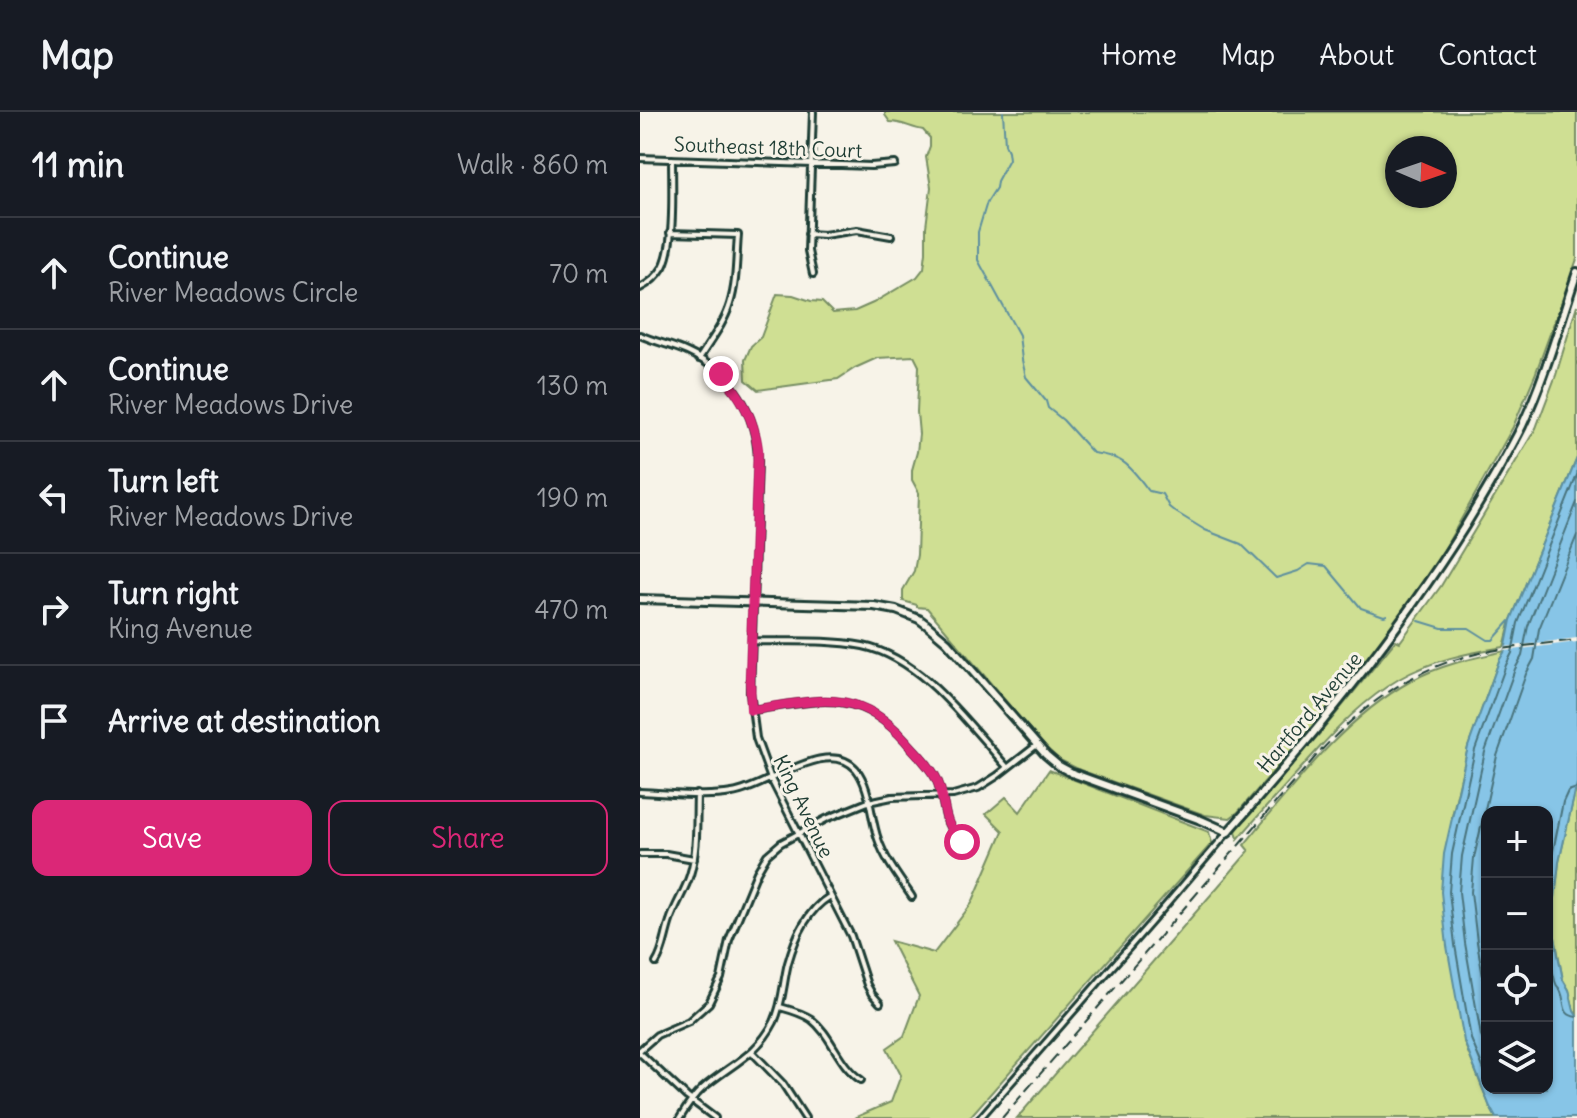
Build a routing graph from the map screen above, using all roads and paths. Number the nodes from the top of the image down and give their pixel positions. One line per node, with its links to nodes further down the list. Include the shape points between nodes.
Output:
1 (813, 112): 4 (street)
2 (640, 158): 3 (street, Southeast 18th Court)
3 (672, 159): 4 (street, Southeast 18th Court); 6 (street)
4 (811, 164): 5 (street, Southeast 18th Court); 7 (street)
5 (895, 164)
6 (670, 233): 11 (street, via 664,265); 13 (street, via 738,235 730,305)
7 (808, 234): 8 (street, via 857,230); 10 (street)
8 (891, 236)
9 (1577, 272): 26 (street, Hartford Avenue, via 1522,426 1446,557 1355,683)
10 (813, 274)
11 (640, 288)
12 (640, 335): 13 (street, King Avenue)
13 (699, 359): 15 (street, King Avenue, via 739,394 756,437)
14 (640, 599): 15 (street)
15 (753, 602): 16 (street, King Avenue); 18 (street, via 874,606 919,619 947,642)
16 (752, 641): 17 (street, King Avenue); 19 (street, via 843,643 902,662 937,690)
17 (751, 710): 20 (street, King Avenue); 23 (street, via 825,700 869,710 921,758 936,779)
18 (1037, 745): 19 (street); 26 (street, via 1072,773)
19 (1007, 767): 23 (street, via 978,788)
20 (771, 779): 22 (street, via 733,793); 24 (street, via 815,759 838,758 857,771); 25 (street, King Avenue)
21 (640, 792): 22 (street)
22 (697, 794): 29 (street)
23 (940, 796): 24 (street); 27 (street, via 953,834)
24 (868, 802): 25 (street); 31 (street, via 878,841)
25 (799, 832): 30 (street, King Avenue); 35 (street, via 762,863 709,1003)
26 (1228, 832): 42 (street, Hartford Avenue)
27 (962, 842)
28 (640, 854): 29 (street)
29 (694, 859): 32 (street)
30 (830, 897): 33 (street, King Avenue, via 851,936 867,985); 34 (street, via 808,915 788,964)
31 (912, 897)
32 (656, 963)
33 (880, 1003)
34 (780, 1007): 36 (street); 37 (street, via 801,1013 820,1028)
35 (640, 1051): 38 (street)
36 (752, 1052): 38 (street); 41 (street, via 783,1084)
37 (861, 1080)
38 (691, 1101): 39 (street); 40 (street)
39 (680, 1118)
40 (715, 1118)
41 (805, 1118)
42 (980, 1118)

